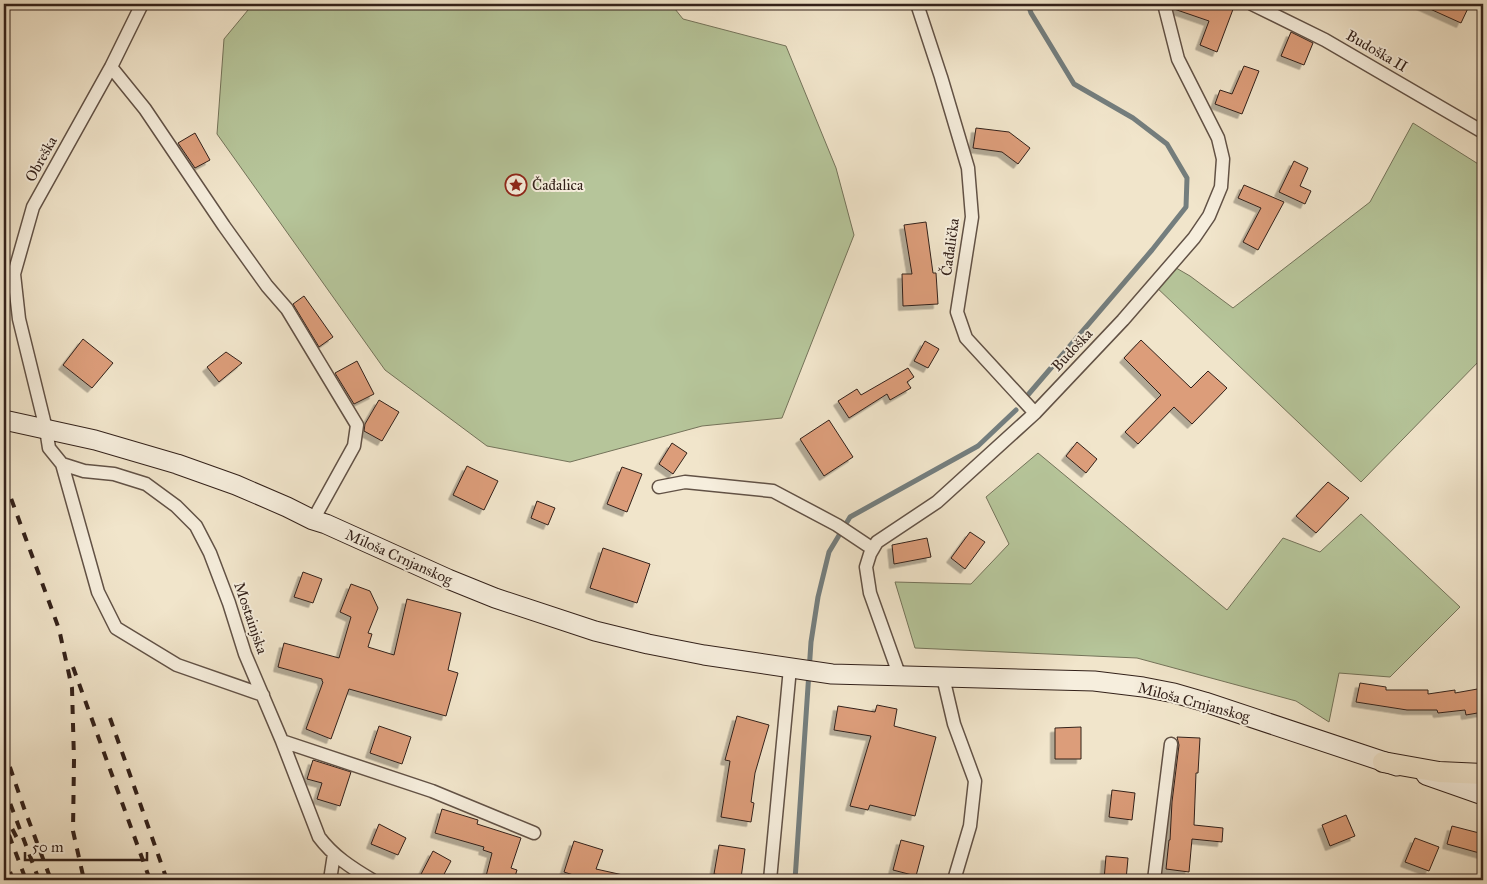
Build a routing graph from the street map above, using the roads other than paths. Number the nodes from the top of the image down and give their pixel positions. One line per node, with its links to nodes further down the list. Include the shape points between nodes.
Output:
1 (142, 4): 5 (street, Obreška)
2 (917, 4): 7 (street, Čađalička, via 968,168 972,217 957,312 966,338)
3 (1164, 4): 7 (street, Budoška, via 1178,58 1218,138 1223,159 1221,187 1209,216 1194,238 1123,320)
4 (1252, 4): 6 (street, Budoška II, via 1325,40)
5 (110, 67): 9 (street, Obreška, via 33,207 14,274 19,319); 12 (street, via 145,109 224,226 286,309 357,425 354,446)
6 (1483, 132)
7 (1035, 413): 13 (street, Budoška, via 938,502 877,542)
8 (4, 420): 9 (main road, Miloša Crnjanskog)
9 (46, 429): 10 (street, via 49,448); 12 (main road, Miloša Crnjanskog, via 109,443 178,464 250,491)
10 (62, 464): 17 (street, Mostainjska, via 146,484 196,526 210,553 245,654); 17 (street, via 98,592 116,628 178,665)
11 (659, 487): 13 (street, via 685,482 773,491)
12 (313, 520): 14 (main road, Miloša Crnjanskog, via 494,598 578,626 648,644)
13 (873, 549): 15 (street, via 866,566 870,593)
14 (796, 669): 15 (main road, Miloša Crnjanskog, via 832,674); 27 (street)
15 (900, 676): 16 (main road, Miloša Crnjanskog)
16 (943, 677): 20 (main road, Miloša Crnjanskog, via 1084,680 1174,693); 28 (street, via 954,724 975,781 970,826)
17 (263, 695): 18 (street, Mostainjska)
18 (282, 741): 23 (street, via 432,791); 24 (street, Mostainjska, via 319,838)
19 (1171, 744): 29 (street)
20 (1382, 762): 21 (main road, via 1439,772); 22 (main road, Miloša Crnjanskog)
21 (1483, 774)
22 (1483, 795)
23 (534, 833)
24 (334, 854): 25 (street); 26 (street, Mostainjska)
25 (330, 880)
26 (372, 880)
27 (770, 880)
28 (954, 880)
29 (1154, 880)

